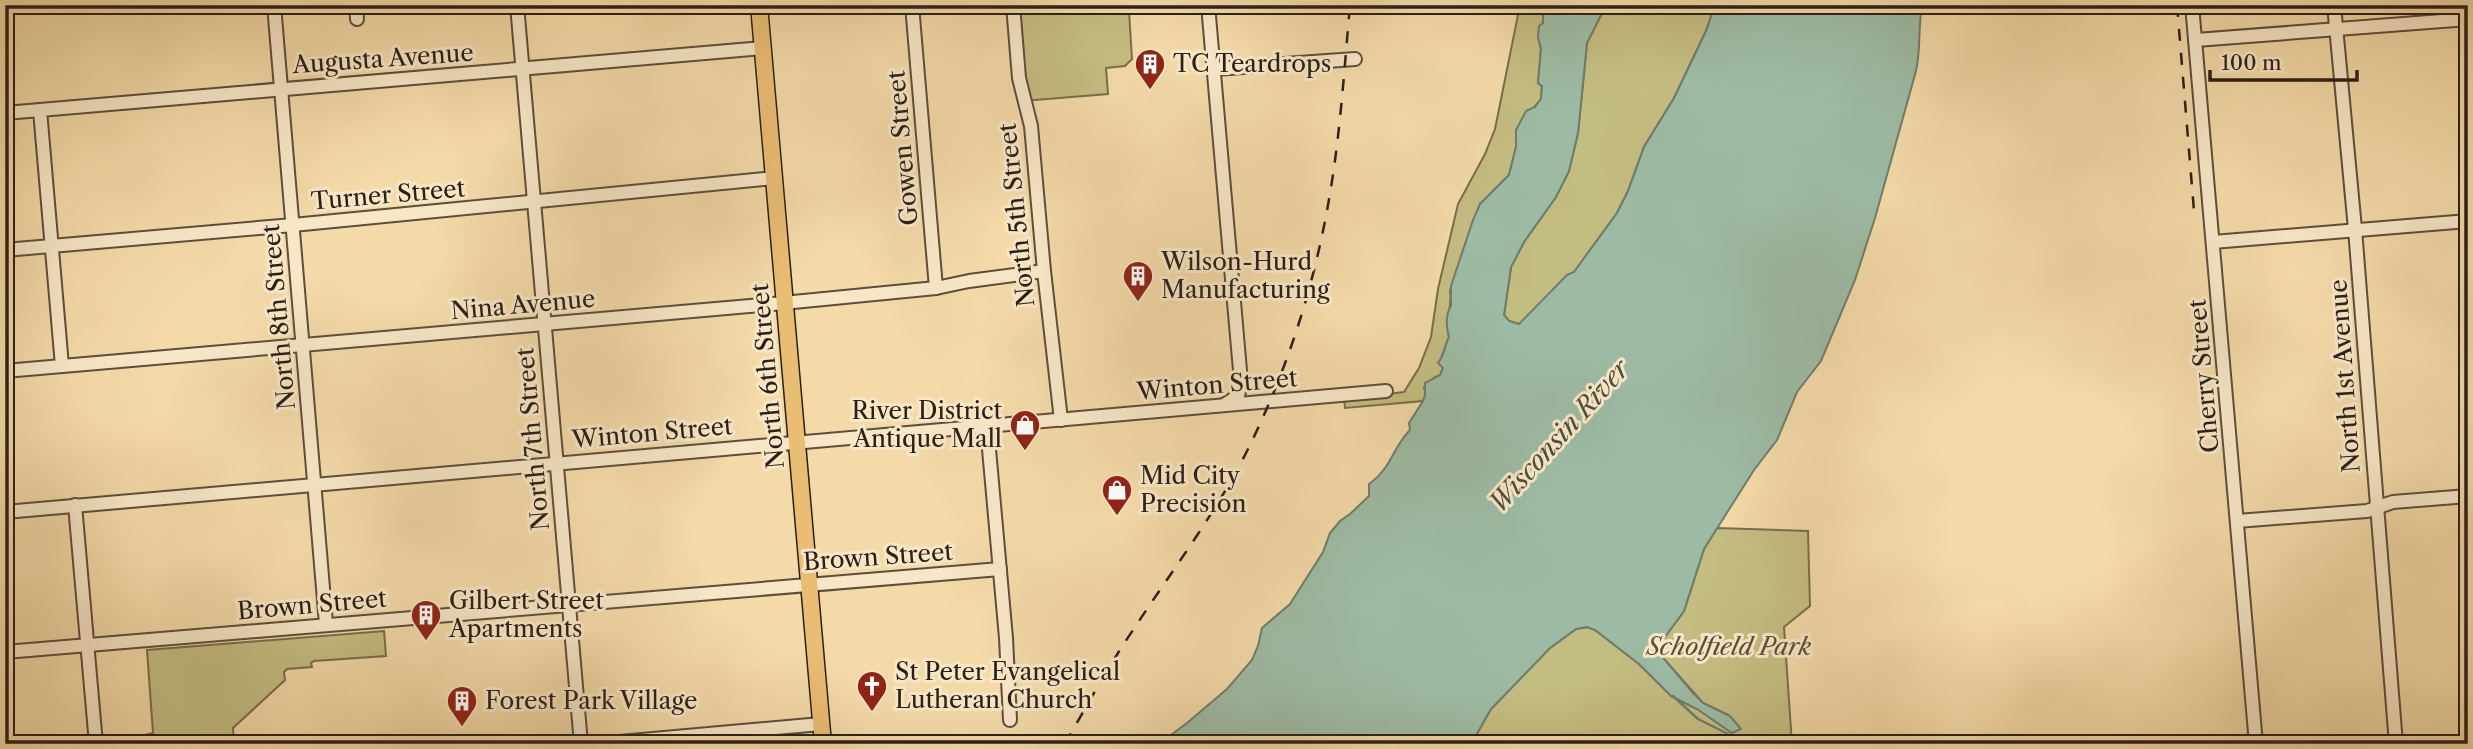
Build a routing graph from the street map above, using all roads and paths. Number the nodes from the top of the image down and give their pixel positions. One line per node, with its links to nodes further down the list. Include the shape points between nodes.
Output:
1 (274, 5): 16 (street, North 8th Street)
2 (517, 5): 14 (street, North 7th Street)
3 (759, 5): 12 (main road, North 6th Street)
4 (912, 5): 28 (street, Gowen Street)
5 (1013, 5): 27 (street, North 5th Street, via 1019,78 1031,126)
6 (1208, 5): 15 (street)
7 (2192, 5): 11 (street, Cherry Street)
8 (2334, 5): 10 (street, North 1st Avenue)
9 (2468, 19): 10 (street)
10 (2336, 30): 11 (street); 23 (street, North 1st Avenue)
11 (2196, 40): 24 (street, Cherry Street)
12 (763, 48): 14 (street, Augusta Avenue); 19 (main road, North 6th Street)
13 (1355, 59): 15 (street)
14 (523, 69): 16 (street, Augusta Avenue); 20 (street, North 7th Street)
15 (1214, 69): 35 (street, via 1241,382 1238,396)
16 (281, 88): 17 (street, Augusta Avenue); 22 (street, North 8th Street)
17 (40, 110): 18 (street, Augusta Avenue); 25 (street)
18 (5, 113)
19 (774, 178): 20 (street, Turner Street); 29 (main road, North 6th Street)
20 (535, 202): 22 (street, Turner Street); 30 (street, North 7th Street)
21 (2468, 221): 23 (street)
22 (293, 225): 25 (street, Turner Street); 31 (street, North 8th Street)
23 (2355, 229): 24 (street); 43 (street, North 1st Avenue)
24 (2213, 242): 45 (street, Cherry Street)
25 (53, 246): 26 (street, Turner Street); 32 (street)
26 (5, 250)
27 (1044, 271): 28 (street, Nina Avenue); 36 (street, North 5th Street)
28 (936, 288): 29 (street, Nina Avenue)
29 (785, 303): 30 (street, Nina Avenue); 38 (main road, North 6th Street)
30 (545, 325): 31 (street, Nina Avenue); 39 (street, North 7th Street)
31 (303, 346): 32 (street, Nina Avenue); 40 (street, North 8th Street)
32 (62, 366): 33 (street, Nina Avenue)
33 (5, 371)
34 (1386, 391): 35 (street, Winton Street)
35 (1223, 405): 36 (street, Winton Street)
36 (1061, 420): 37 (street, Winton Street)
37 (988, 426): 38 (street, Winton Street); 46 (street)
38 (797, 442): 39 (street, Winton Street); 47 (main road, North 6th Street)
39 (556, 463): 40 (street, Winton Street); 48 (street, North 7th Street)
40 (314, 484): 42 (street, Winton Street); 49 (street, North 8th Street)
41 (2468, 496): 43 (street, via 2393,502)
42 (75, 505): 44 (street, Winton Street); 50 (street)
43 (2377, 508): 45 (street); 59 (street, North 1st Avenue)
44 (5, 512)
45 (2237, 522): 58 (street, Cherry Street)
46 (1000, 569): 47 (street, Brown Street); 52 (street)
47 (809, 583): 48 (street, Brown Street); 53 (main road, North 6th Street)
48 (568, 604): 49 (street, Brown Street); 55 (street, North 7th Street)
49 (326, 624): 50 (street, Brown Street)
50 (86, 645): 51 (street, Brown Street); 54 (street)
51 (5, 652)
52 (1010, 720)
53 (821, 724): 56 (street); 57 (main road, North 6th Street)
54 (96, 744)
55 (581, 744)
56 (597, 744)
57 (823, 744)
58 (2256, 744)
59 (2396, 744)

